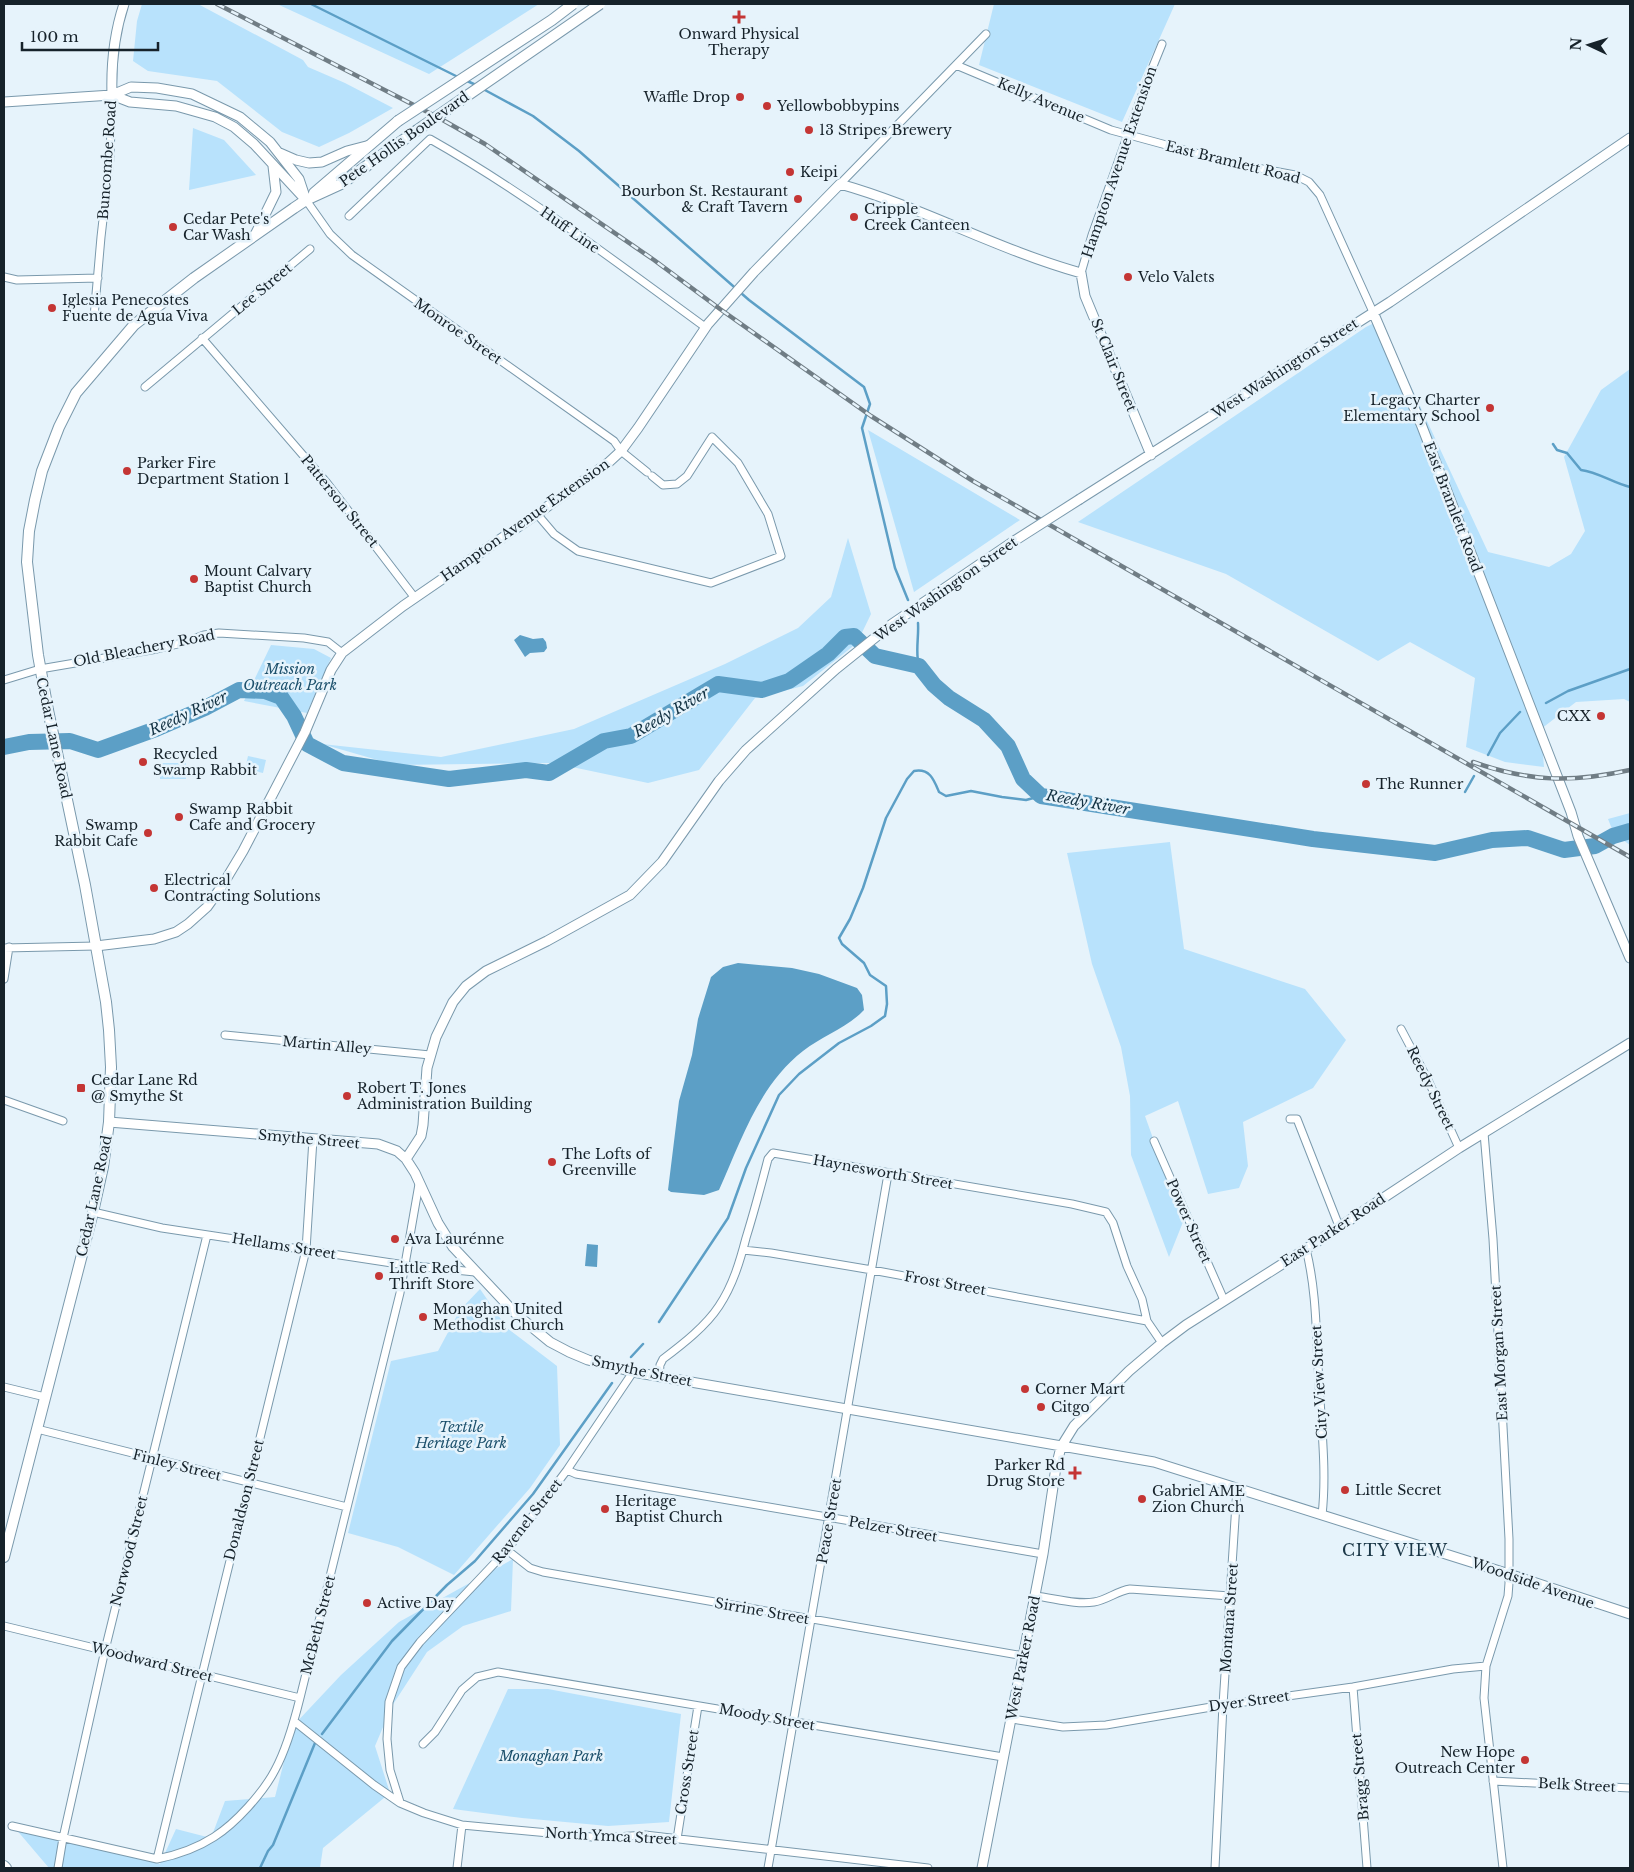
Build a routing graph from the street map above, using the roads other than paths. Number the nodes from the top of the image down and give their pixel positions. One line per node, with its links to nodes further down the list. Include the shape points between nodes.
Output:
1 (124, 4): 7 (street, Buncombe Road, via 115,36)
2 (574, 4): 11 (main road, Pete Hollis Boulevard, bridge, via 398,121)
3 (600, 4): 15 (main road, Pete Hollis Boulevard, bridge, via 341,184)
4 (986, 34): 6 (street)
5 (1162, 44): 9 (street, Hampton Avenue Extension)
6 (956, 65): 9 (street, Kelly Avenue); 14 (street)
7 (112, 95): 8 (street); 12 (street, via 131,87 192,94 240,117); 13 (street, via 130,102 176,106 214,117 234,127); 21 (street, Buncombe Road, via 110,158)
8 (4, 102)
9 (1127, 135): 19 (street, Hampton Avenue Extension); 22 (street, East Bramlett Road, via 1236,164 1295,175 1309,182 1320,194)
10 (1630, 138): 22 (street, West Washington Street)
11 (370, 145): 12 (street, via 322,162 296,160); 15 (main road, Pete Hollis Boulevard)
12 (279, 152): 15 (street, via 299,179)
13 (272, 163): 15 (street); 17 (street, via 276,192)
14 (840, 184): 19 (street, Hampton Avenue Extension, via 872,193); 24 (street, Hampton Avenue Extension)
15 (306, 200): 17 (main road, Cedar Lane Road); 27 (street, Monroe Street, via 330,234 352,255 614,441)
16 (349, 216): 24 (street, Huff Line, via 430,139 481,169)
17 (255, 235): 32 (main road, Cedar Lane Road, via 134,325 76,394 59,427 42,471 29,539 28,571)
18 (310, 249): 25 (street, Lee Street)
19 (1081, 273): 28 (street, St Clair Street, via 1086,296)
20 (4, 277): 21 (street, via 17,280)
21 (98, 278): 23 (street, Buncombe Road)
22 (1373, 312): 28 (street, West Washington Street); 36 (street, East Bramlett Road, via 1421,424 1578,836)
23 (94, 317)
24 (706, 328): 27 (street, Hampton Avenue Extension)
25 (202, 338): 26 (street, Lee Street); 30 (street, Patterson Street, via 328,485)
26 (145, 387)
27 (621, 451): 29 (street, Hampton Avenue Extension); 29 (street, Monroe Street, via 663,485 677,484 687,476 712,437 738,462 763,505 781,556 711,583 578,551 554,534)
28 (1151, 455): 41 (street, West Washington Street, bridge, via 904,615 836,669 746,750 719,781 657,868 630,896 486,972 466,986 444,1017)
29 (537, 514): 30 (street, Hampton Avenue Extension)
30 (415, 598): 31 (street, Hampton Avenue Extension)
31 (342, 653): 32 (street, Old Bleachery Road, via 328,642 304,638 219,633 157,649); 34 (street, Hampton Avenue Extension, via 243,851 206,906 176,932)
32 (40, 670): 33 (street, Old Bleachery Road); 34 (main road, Cedar Lane Road)
33 (4, 680)
34 (96, 946): 35 (street); 45 (main road, Cedar Lane Road, via 109,1030)
35 (7, 947): 37 (street)
36 (1630, 958)
37 (4, 979)
38 (1402, 1029): 49 (street, Reedy Street)
39 (225, 1035): 41 (street, Martin Alley)
40 (1630, 1043): 46 (street, East Parker Road)
41 (430, 1055): 50 (street, West Washington Street, via 421,1136)
42 (4, 1100): 44 (street)
43 (1290, 1119): 54 (street, via 1297,1120)
44 (63, 1121)
45 (109, 1122): 47 (street, Smythe Street); 53 (main road, Cedar Lane Road)
46 (1484, 1133): 49 (street, East Parker Road); 82 (street, East Morgan Street, via 1493,1239 1510,1539)
47 (313, 1139): 50 (street, Smythe Street, via 378,1144 397,1151); 57 (street, Donaldson Street)
48 (1154, 1141): 62 (street, Power Street)
49 (1459, 1148): 54 (street, East Parker Road)
50 (406, 1159): 52 (street, Smythe Street)
51 (888, 1174): 58 (street, Haynesworth Street, via 773,1153 768,1159); 60 (street, Peace Street); 63 (street, Haynesworth Street, via 1106,1212 1142,1300)
52 (419, 1184): 59 (street, McBeth Street); 61 (street, Smythe Street, via 447,1238)
53 (93, 1212): 55 (street, Hellams Street); 68 (main road, Cedar Lane Road)
54 (1339, 1226): 56 (street, East Parker Road)
55 (207, 1235): 57 (street, Hellams Street); 72 (street, Norwood Street)
56 (1306, 1249): 62 (street, East Parker Road); 77 (street, City View Street, via 1312,1272 1324,1466)
57 (306, 1250): 59 (street, Hellams Street); 74 (street, Donaldson Street)
58 (743, 1250): 60 (street, Frost Street); 66 (street, Haynesworth Street, via 719,1307 663,1359)
59 (406, 1265): 61 (street, Hellams Street); 76 (street, McBeth Street)
60 (872, 1270): 63 (street, Frost Street); 69 (street, Peace Street)
61 (475, 1272): 65 (street, Smythe Street, via 516,1314 550,1342 588,1360)
62 (1224, 1300): 64 (street, East Parker Road)
63 (1147, 1321): 64 (street, Haynesworth Street)
64 (1162, 1343): 71 (street, East Parker Road, via 1118,1381 1074,1426)
65 (633, 1372): 66 (street, Smythe Street); 73 (street, Ravenel Street)
66 (659, 1376): 69 (street, Smythe Street)
67 (4, 1387): 68 (street)
68 (45, 1397): 70 (main road, Cedar Lane Road)
69 (848, 1410): 71 (street, Smythe Street); 78 (street, Peace Street)
70 (37, 1430): 72 (street, Finley Street); 81 (main road, Cedar Lane Road)
71 (1061, 1447): 75 (street, Woodside Avenue, via 1154,1462); 80 (street, West Parker Road)
72 (152, 1458): 74 (street, Finley Street); 88 (street, Norwood Street)
73 (567, 1470): 78 (street, Pelzer Street); 79 (street, Ravenel Street)
74 (249, 1483): 76 (street, Finley Street); 91 (street, Donaldson Street)
75 (1237, 1488): 77 (street, Woodside Avenue); 84 (street, Montana Street)
76 (347, 1507): 93 (street, McBeth Street)
77 (1322, 1515): 82 (street, Woodside Avenue)
78 (829, 1518): 80 (street, Pelzer Street); 86 (street, Peace Street)
79 (507, 1550): 86 (street, Sirrine Street, via 530,1568 543,1572); 103 (street, Ravenel Street, via 420,1642 396,1677 389,1702 387,1739 390,1770)
80 (1043, 1554): 83 (street, West Parker Road)
81 (4, 1557)
82 (1509, 1574): 85 (street, Woodside Avenue); 90 (street, East Morgan Street, via 1508,1596)
83 (1035, 1596): 84 (street, via 1086,1603 1130,1590); 89 (street, West Parker Road)
84 (1230, 1596): 94 (street, Montana Street)
85 (1630, 1614)
86 (812, 1620): 89 (street, Sirrine Street); 98 (street, Peace Street)
87 (4, 1626): 88 (street, Woodward Street)
88 (105, 1650): 91 (street, Woodward Street); 106 (street, Norwood Street)
89 (1024, 1656): 96 (street, West Parker Road)
90 (1486, 1666): 92 (street, Dyer Street); 101 (street, East Morgan Street, via 1484,1698)
91 (202, 1674): 93 (street, Woodward Street); 109 (street, Donaldson Street)
92 (1352, 1687): 94 (street, Dyer Street); 116 (street, Bragg Street)
93 (300, 1698): 97 (street, McBeth Street)
94 (1223, 1705): 96 (street, Dyer Street, via 1090,1727 1063,1727); 115 (street, Montana Street)
95 (698, 1706): 98 (street, Moody Street); 99 (street, Moody Street, via 498,1672 477,1677 462,1690 435,1732); 107 (street, Cross Street)
96 (1012, 1719): 100 (street, West Parker Road)
97 (294, 1722): 103 (street, North Ymca Street); 109 (street, McBeth Street, via 276,1769 245,1810 214,1837 177,1854)
98 (793, 1722): 100 (street, Moody Street); 108 (street, Peace Street)
99 (423, 1744)
100 (1003, 1757): 114 (street, West Parker Road)
101 (1493, 1781): 102 (street, Belk Street); 117 (street, East Morgan Street)
102 (1630, 1788)
103 (400, 1803): 104 (street, North Ymca Street)
104 (462, 1825): 107 (street, North Ymca Street, via 603,1838 645,1835); 111 (street)
105 (12, 1826): 106 (street, McBeth Street)
106 (63, 1838): 109 (street, McBeth Street); 110 (street, Norwood Street)
107 (677, 1838): 108 (street, North Ymca Street)
108 (771, 1849): 112 (street, Peace Street); 113 (street, North Ymca Street)
109 (157, 1859)
110 (58, 1868)
111 (457, 1868)
112 (768, 1868)
113 (928, 1868)
114 (982, 1868)
115 (1215, 1868)
116 (1367, 1868)
117 (1503, 1868)

